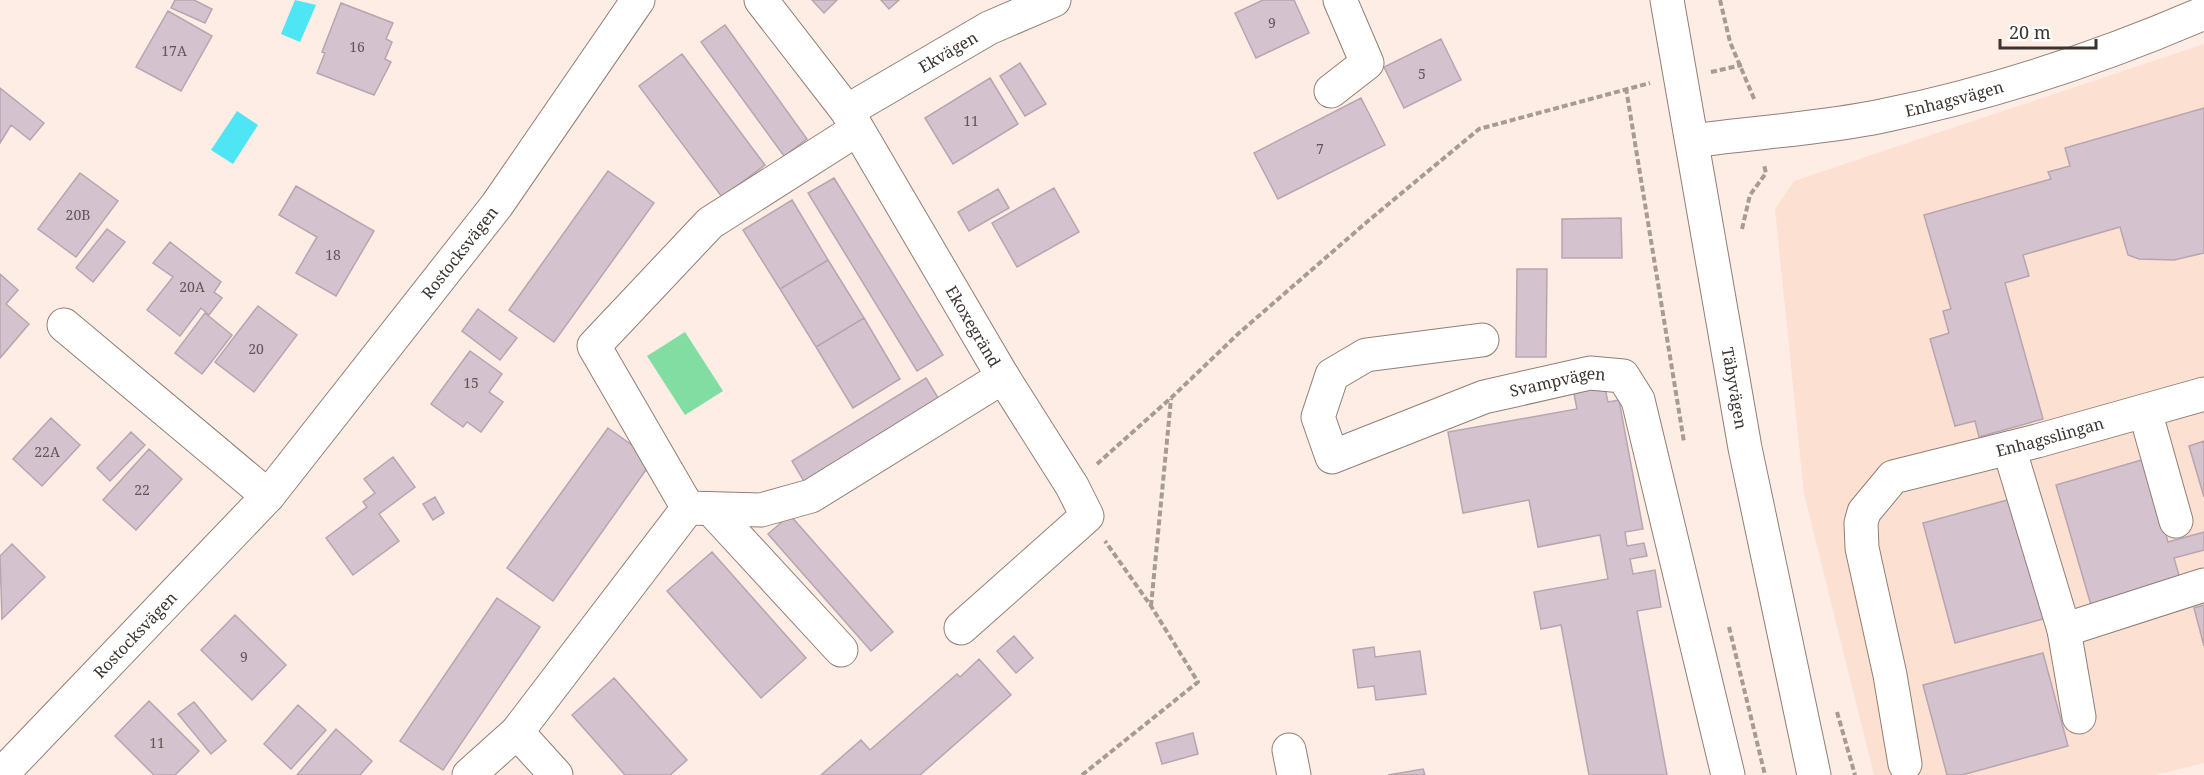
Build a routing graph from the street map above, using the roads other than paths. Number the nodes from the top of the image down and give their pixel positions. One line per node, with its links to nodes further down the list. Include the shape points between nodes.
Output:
1 (638, 0): 16 (street, Rostocksvägen, via 497,205)
2 (761, 0): 8 (street, Ekoxegränd)
3 (1054, 0): 8 (street, Ekvägen, via 989,28)
4 (1340, 0): 7 (street, via 1367,63)
5 (1667, 0): 9 (street, Täbyvägen)
6 (2204, 13): 9 (street, Enhagsvägen, via 2131,45 2025,81 1881,116)
7 (1331, 92)
8 (851, 121): 12 (street, Ekoxegränd); 17 (street, Ekvägen, via 710,223 594,346)
9 (1692, 141): 30 (street, Täbyvägen, via 1744,448)
10 (64, 325): 16 (street)
11 (1482, 339): 29 (street, Svampvägen, via 1366,356 1332,375 1318,417 1332,457 1484,397 1590,373 1623,376 1638,400)
12 (1003, 377): 17 (street, via 811,496 761,510); 20 (street, Ekoxegränd, via 1087,516)
13 (2204, 394): 14 (street, Enhagsslingan)
14 (2145, 411): 15 (street, Enhagsslingan); 18 (street)
15 (2009, 448): 21 (street); 25 (street, Enhagsslingan, via 1893,477 1864,512 1861,537)
16 (268, 496): 26 (street, Rostocksvägen)
17 (699, 509): 22 (street); 24 (street)
18 (2176, 521)
19 (2204, 585): 21 (street)
20 (961, 628)
21 (2064, 630): 23 (street)
22 (841, 650)
23 (2079, 717)
24 (517, 732): 27 (street); 28 (street)
25 (1905, 764)
26 (1, 775)
27 (469, 775)
28 (556, 775)
29 (1728, 775)
30 (1814, 775)

